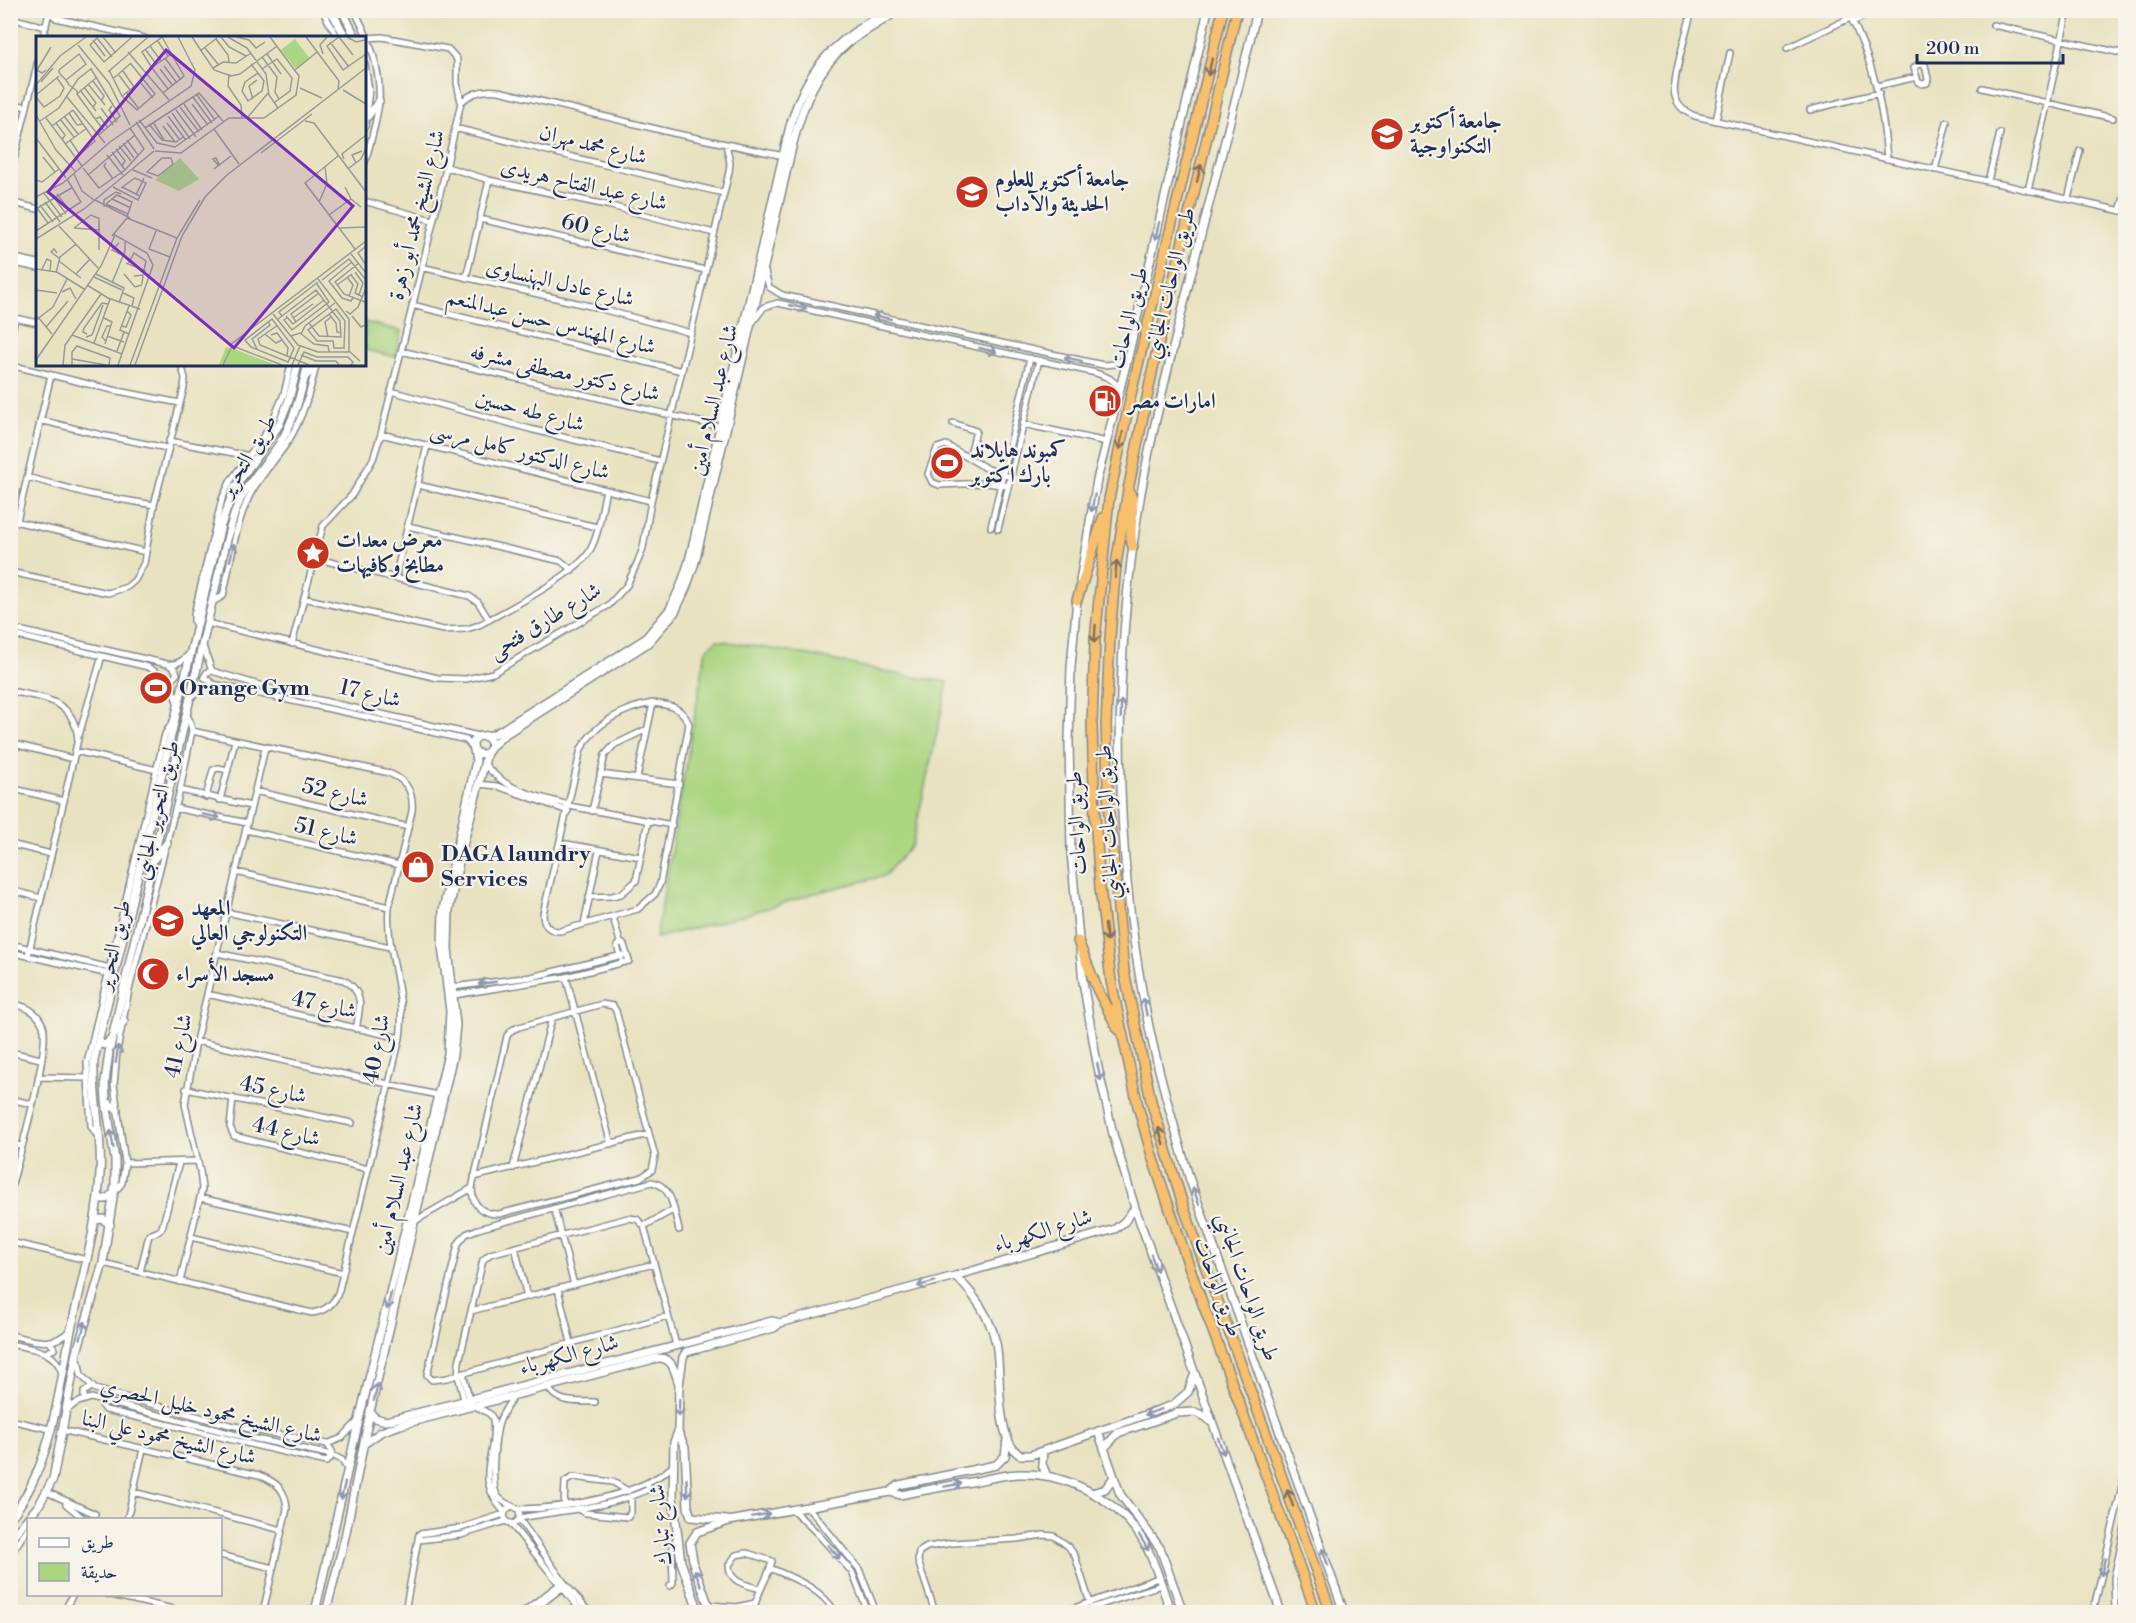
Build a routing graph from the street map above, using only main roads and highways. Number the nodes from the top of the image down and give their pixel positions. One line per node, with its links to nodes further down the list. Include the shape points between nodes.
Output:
1 (1223, 10): 3 (highway, طريق الواحات, one-way to 3)
2 (1237, 10): 4 (highway, طريق الواحات, one-way to 2)
3 (1170, 237): 4 (highway, via 1178,241); 5 (highway, طريق الواحات)
4 (1184, 238): 6 (highway, طريق الواحات)
5 (1165, 256): 6 (highway, via 1173,256); 8 (highway, طريق الواحات, one-way to 8, via 1131,390)
6 (1179, 262): 7 (highway, طريق الواحات)
7 (1128, 490): 9 (highway, via 1132,497); 14 (highway, طريق الواحات, one-way to 7, via 1166,1154 1148,1089 1124,971 1109,814 1106,724 1116,564)
8 (1109, 499): 10 (highway); 12 (highway, طريق الواحات, one-way to 12, via 1095,640 1092,770 1111,981)
9 (1133, 547)
10 (1077, 600)
11 (1078, 941): 12 (highway)
12 (1123, 1040): 13 (highway, طريق الواحات, via 1153,1159)
13 (1316, 1612)
14 (1330, 1612)

